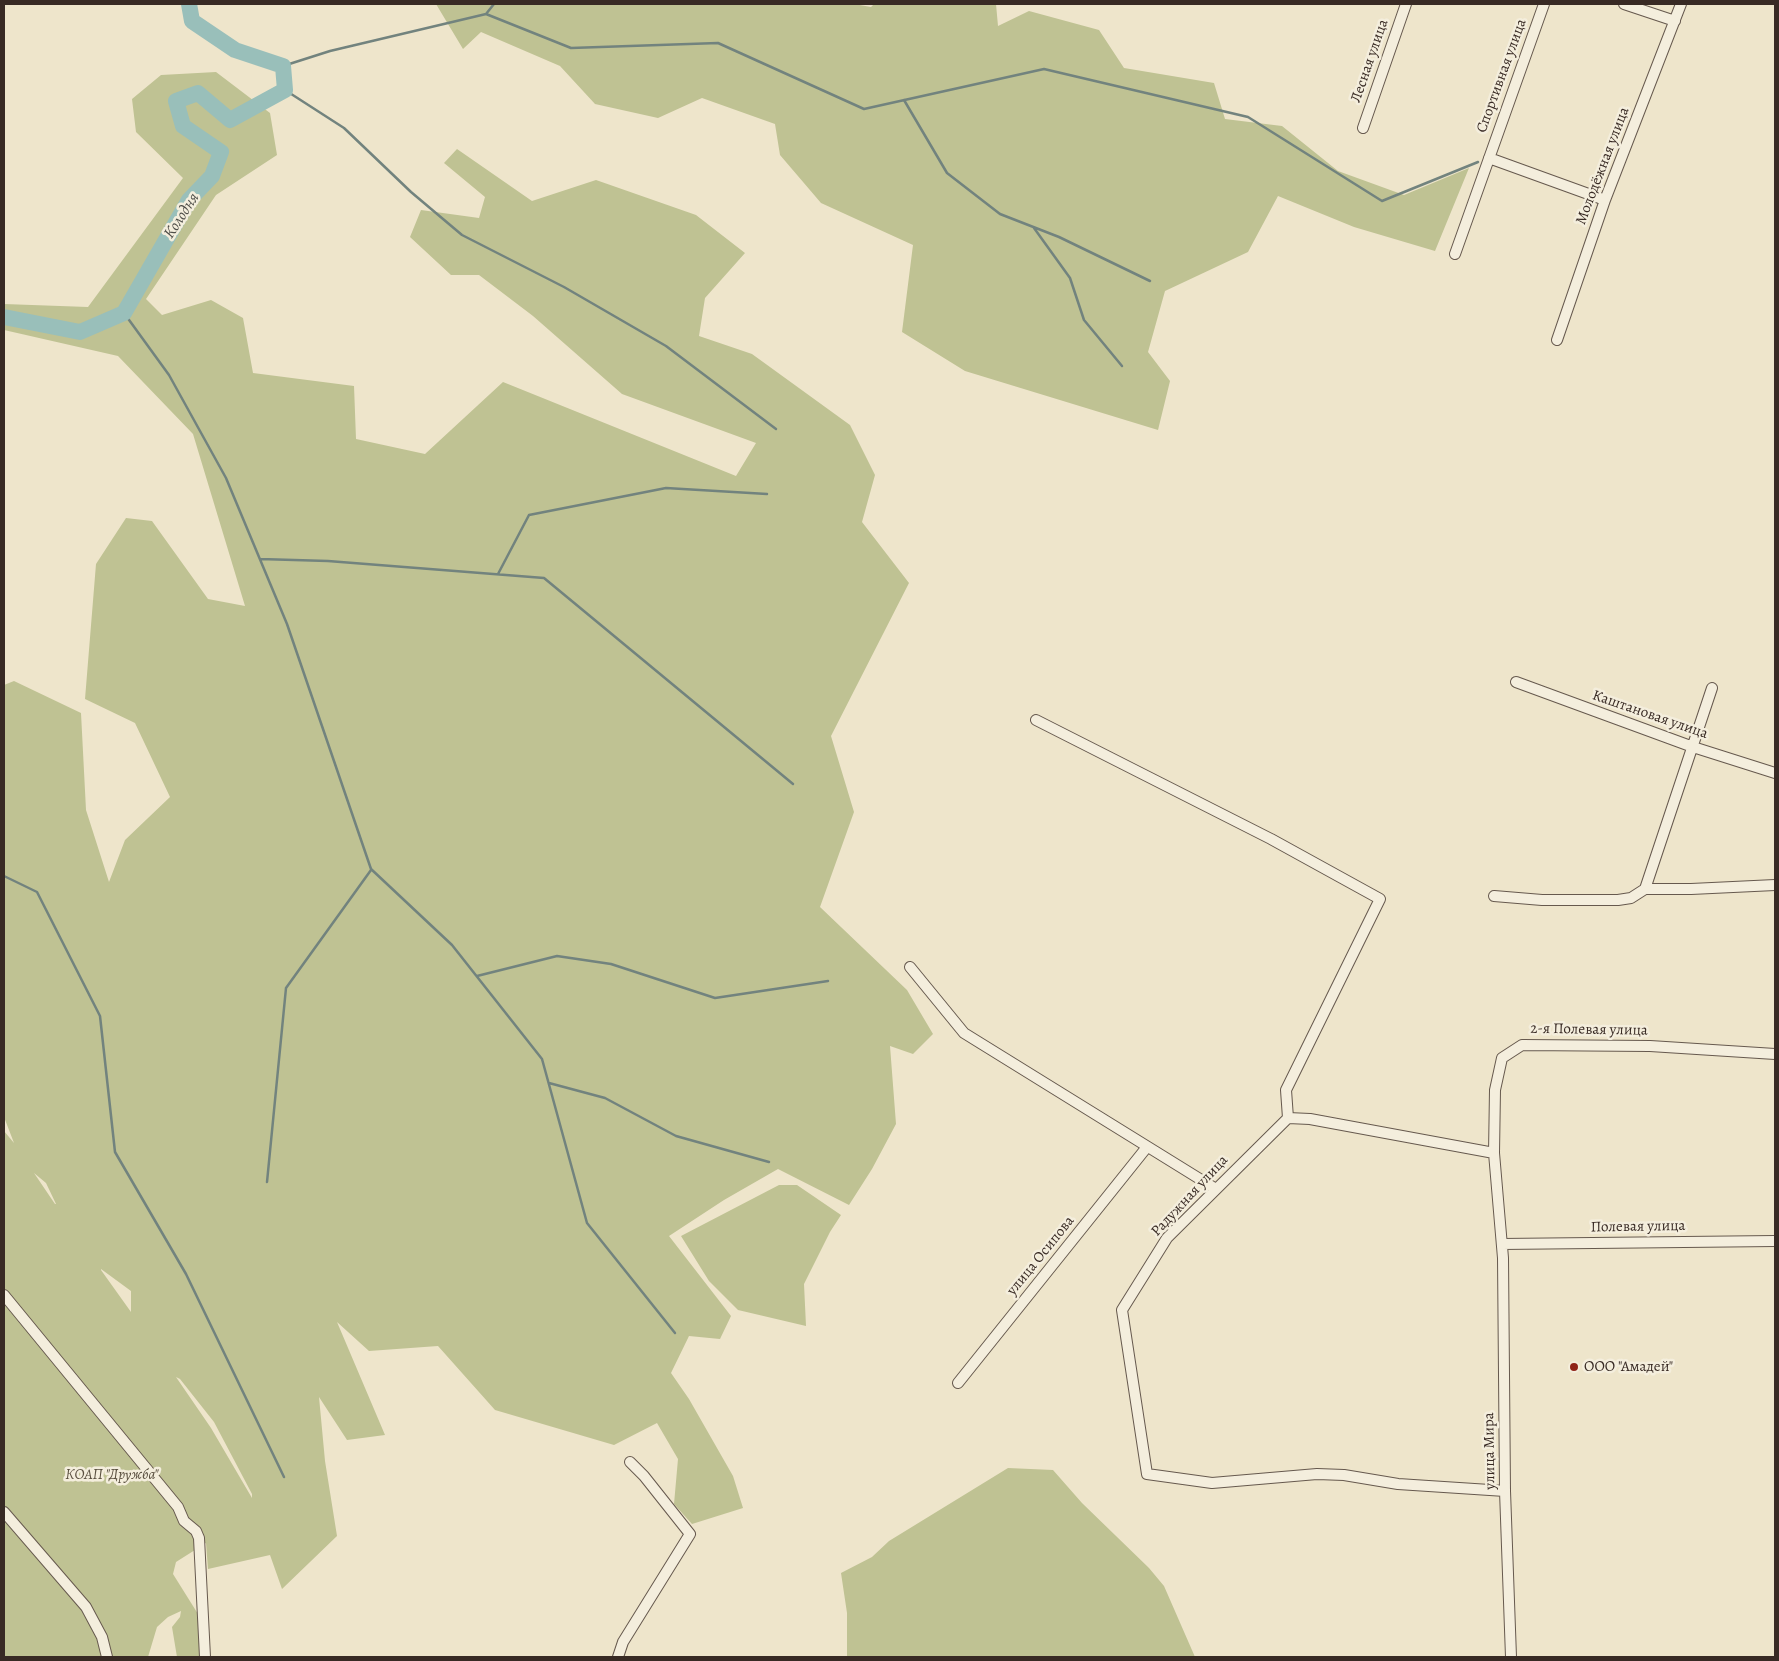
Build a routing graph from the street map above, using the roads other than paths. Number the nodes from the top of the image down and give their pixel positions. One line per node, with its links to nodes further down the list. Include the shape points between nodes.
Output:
1 (1406, 4): 6 (street, Лесная улица)
2 (1544, 4): 7 (street, Спортивная улица)
3 (1624, 4): 5 (street)
4 (1681, 4): 5 (street, Молодёжная улица)
5 (1674, 21): 8 (street, Молодёжная улица)
6 (1363, 128)
7 (1489, 158): 8 (street); 9 (street)
8 (1605, 200): 10 (street, Молодёжная улица)
9 (1455, 254)
10 (1557, 340)
11 (1516, 682): 14 (street, Каштановая улица)
12 (1712, 688): 14 (street)
13 (1036, 720): 21 (street, via 1380,899 1286,1090)
14 (1694, 747): 15 (street, Каштановая улица); 17 (street)
15 (1775, 773)
16 (1775, 885): 17 (street)
17 (1645, 889): 18 (street, via 1631,898 1618,900)
18 (1494, 896)
19 (910, 967): 22 (street, via 964,1033)
20 (1775, 1054): 23 (street, 2-я Полевая улица, via 1650,1046 1522,1045 1502,1058 1495,1090)
21 (1288, 1118): 23 (street); 24 (street, Радужная улица)
22 (1147, 1146): 24 (street); 28 (street, улица Осипова)
23 (1494, 1153): 26 (street, 2-я Полевая улица)
24 (1216, 1189): 30 (street, Радужная улица, via 1167,1238 1122,1310 1147,1474 1212,1483 1317,1474 1398,1484)
25 (1775, 1241): 26 (street, Полевая улица)
26 (1502, 1244): 30 (street, улица Мира)
27 (4, 1294): 33 (street, via 178,1507 184,1521 196,1530 200,1538)
28 (958, 1384)
29 (630, 1462): 34 (street, via 690,1534 623,1642)
30 (1505, 1491): 35 (street, улица Мира)
31 (4, 1512): 32 (street, via 86,1606)
32 (108, 1657)
33 (205, 1657)
34 (618, 1657)
35 (1511, 1657)

